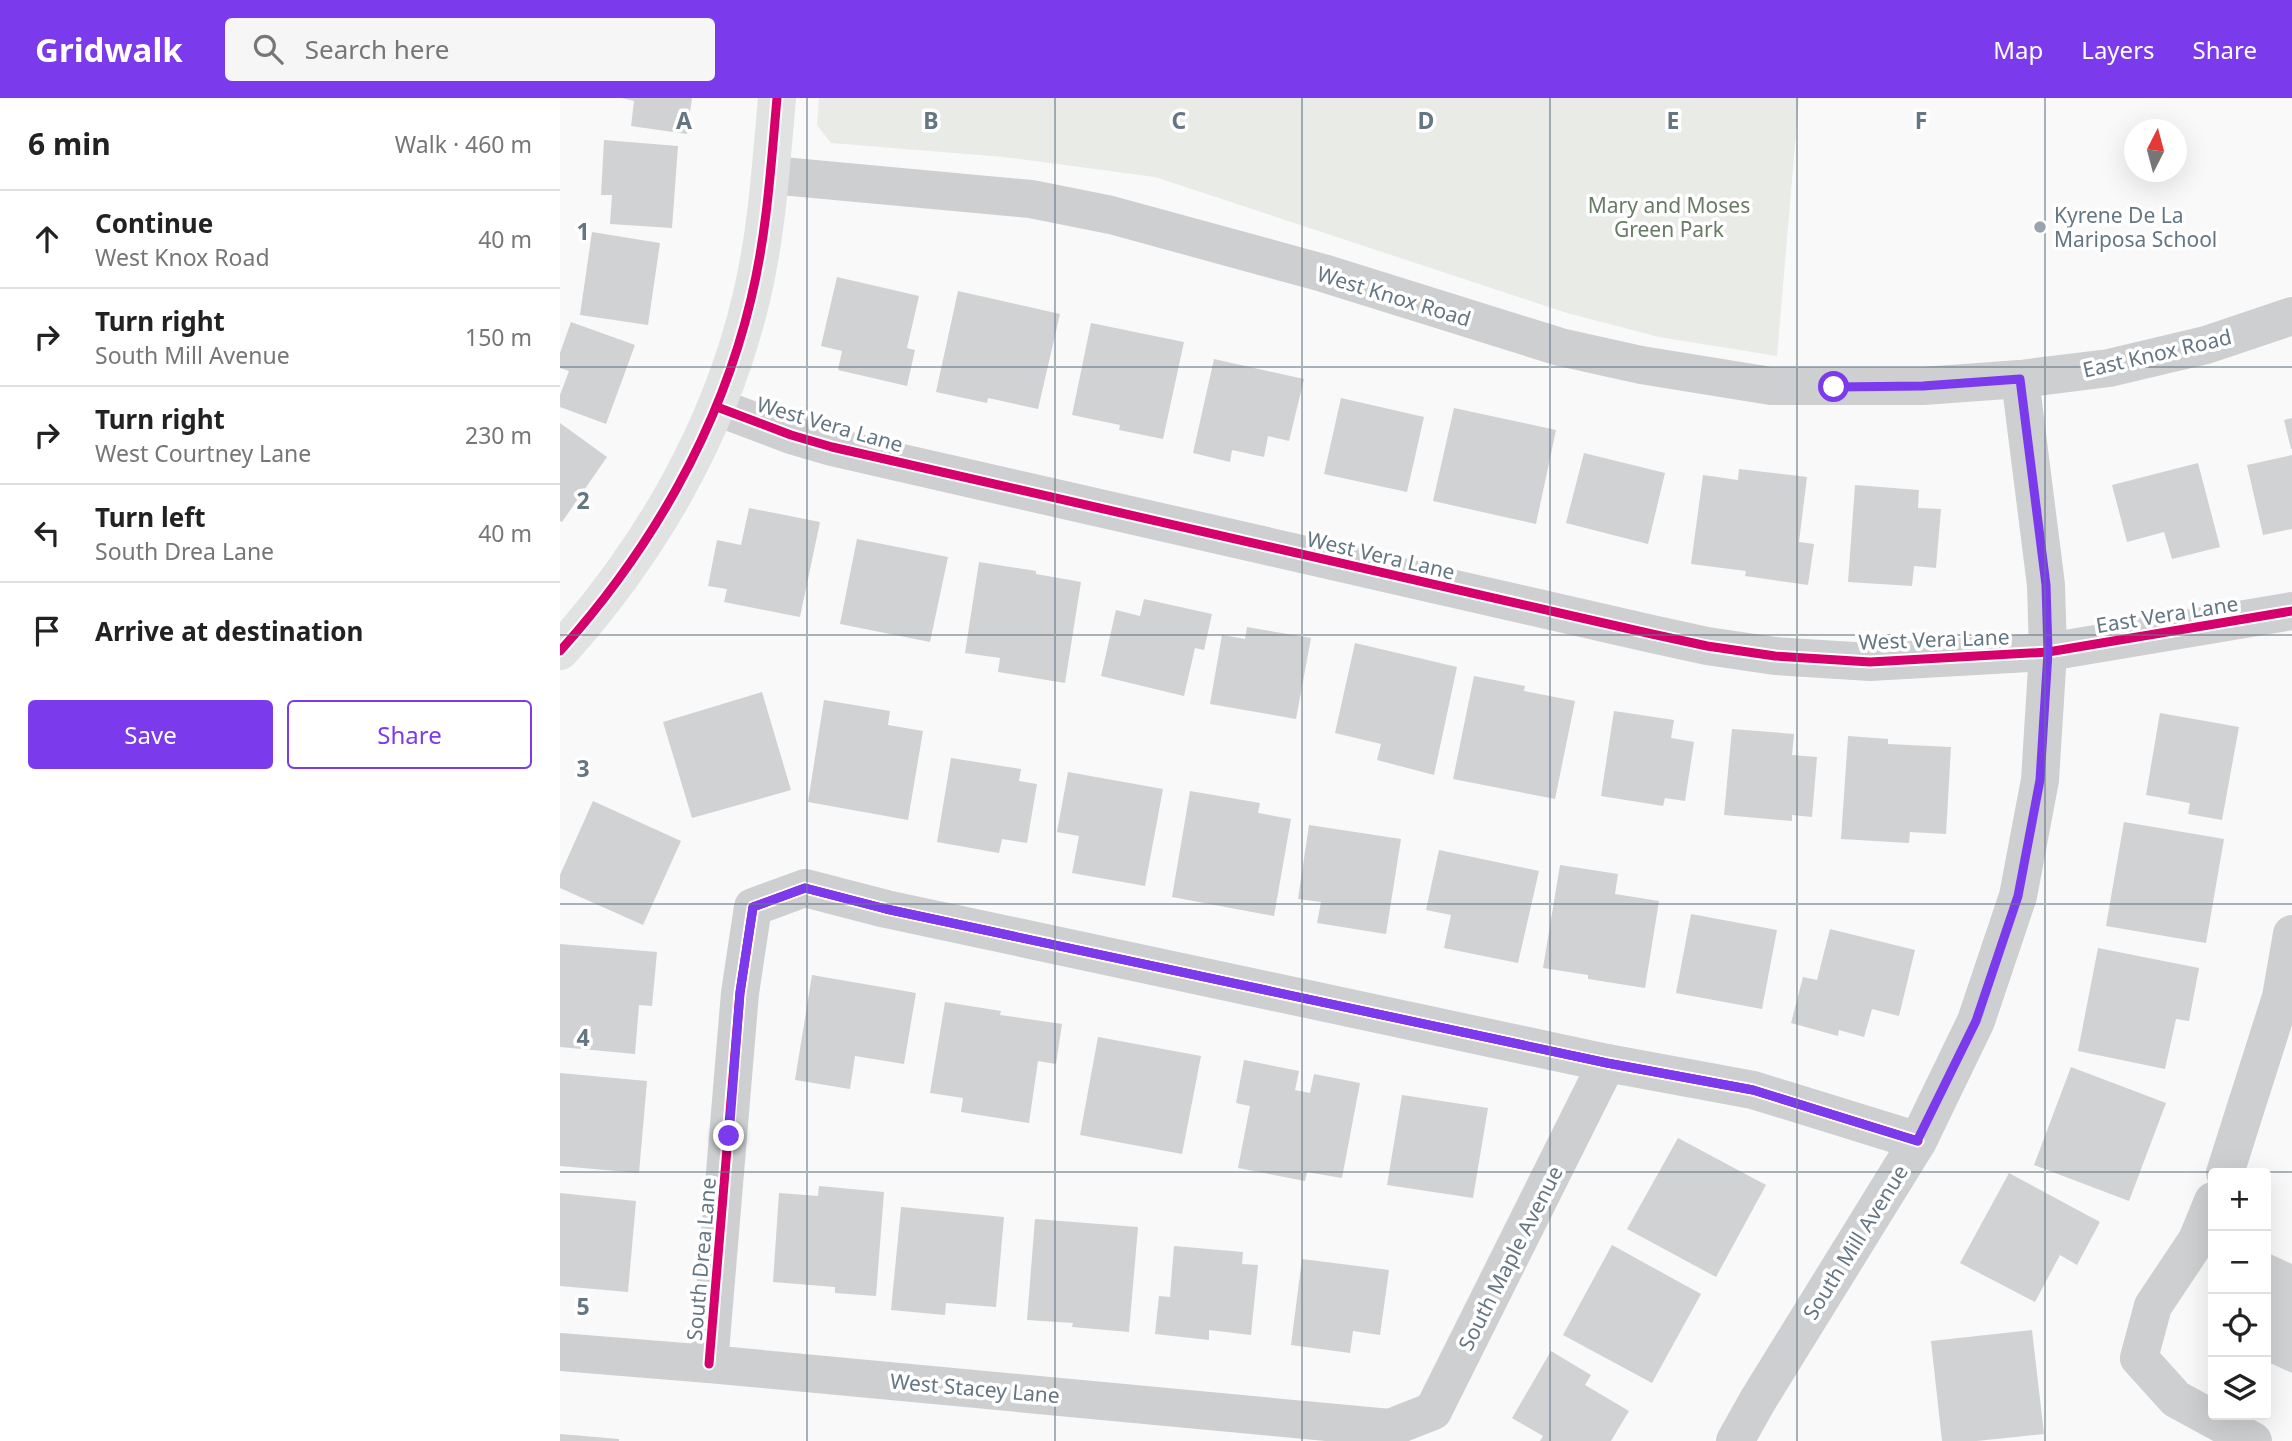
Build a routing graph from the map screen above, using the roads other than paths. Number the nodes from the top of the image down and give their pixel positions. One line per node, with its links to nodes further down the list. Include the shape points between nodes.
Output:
1 (777, 98): 2 (street)
2 (771, 175): 4 (street, West Knox Road, via 1031,199 1111,215 1323,273 1560,347 1642,365 1771,386 1923,386); 5 (street, via 751,299)
3 (2292, 316): 4 (street, East Knox Road, via 2206,345 2109,368)
4 (2020, 379): 8 (street, South Mill Avenue, via 2046,585)
5 (717, 407): 7 (street, via 685,474 642,546); 8 (street, West Vera Lane, via 832,447 1707,646 1870,662)
6 (2292, 611): 8 (street, East Vera Lane)
7 (560, 651)
8 (2048, 652): 12 (street, South Mill Avenue, via 2040,780 2018,896 1976,1021)
9 (2292, 934): 10 (street)
10 (2286, 999): 13 (street)
11 (1607, 1063): 12 (street, via 1753,1090); 16 (street, South Drea Lane, via 805,888 753,907 740,992); 17 (street, South Maple Avenue, via 1433,1411)
12 (1917, 1141): 18 (street, South Mill Avenue)
13 (2227, 1168)
14 (2208, 1213): 19 (street, via 2197,1240 2153,1306 2139,1358 2176,1399)
15 (560, 1352): 16 (street, West Stacey Lane)
16 (709, 1364): 17 (street, West Stacey Lane)
17 (1390, 1428)
18 (1735, 1441)
19 (2253, 1441)

